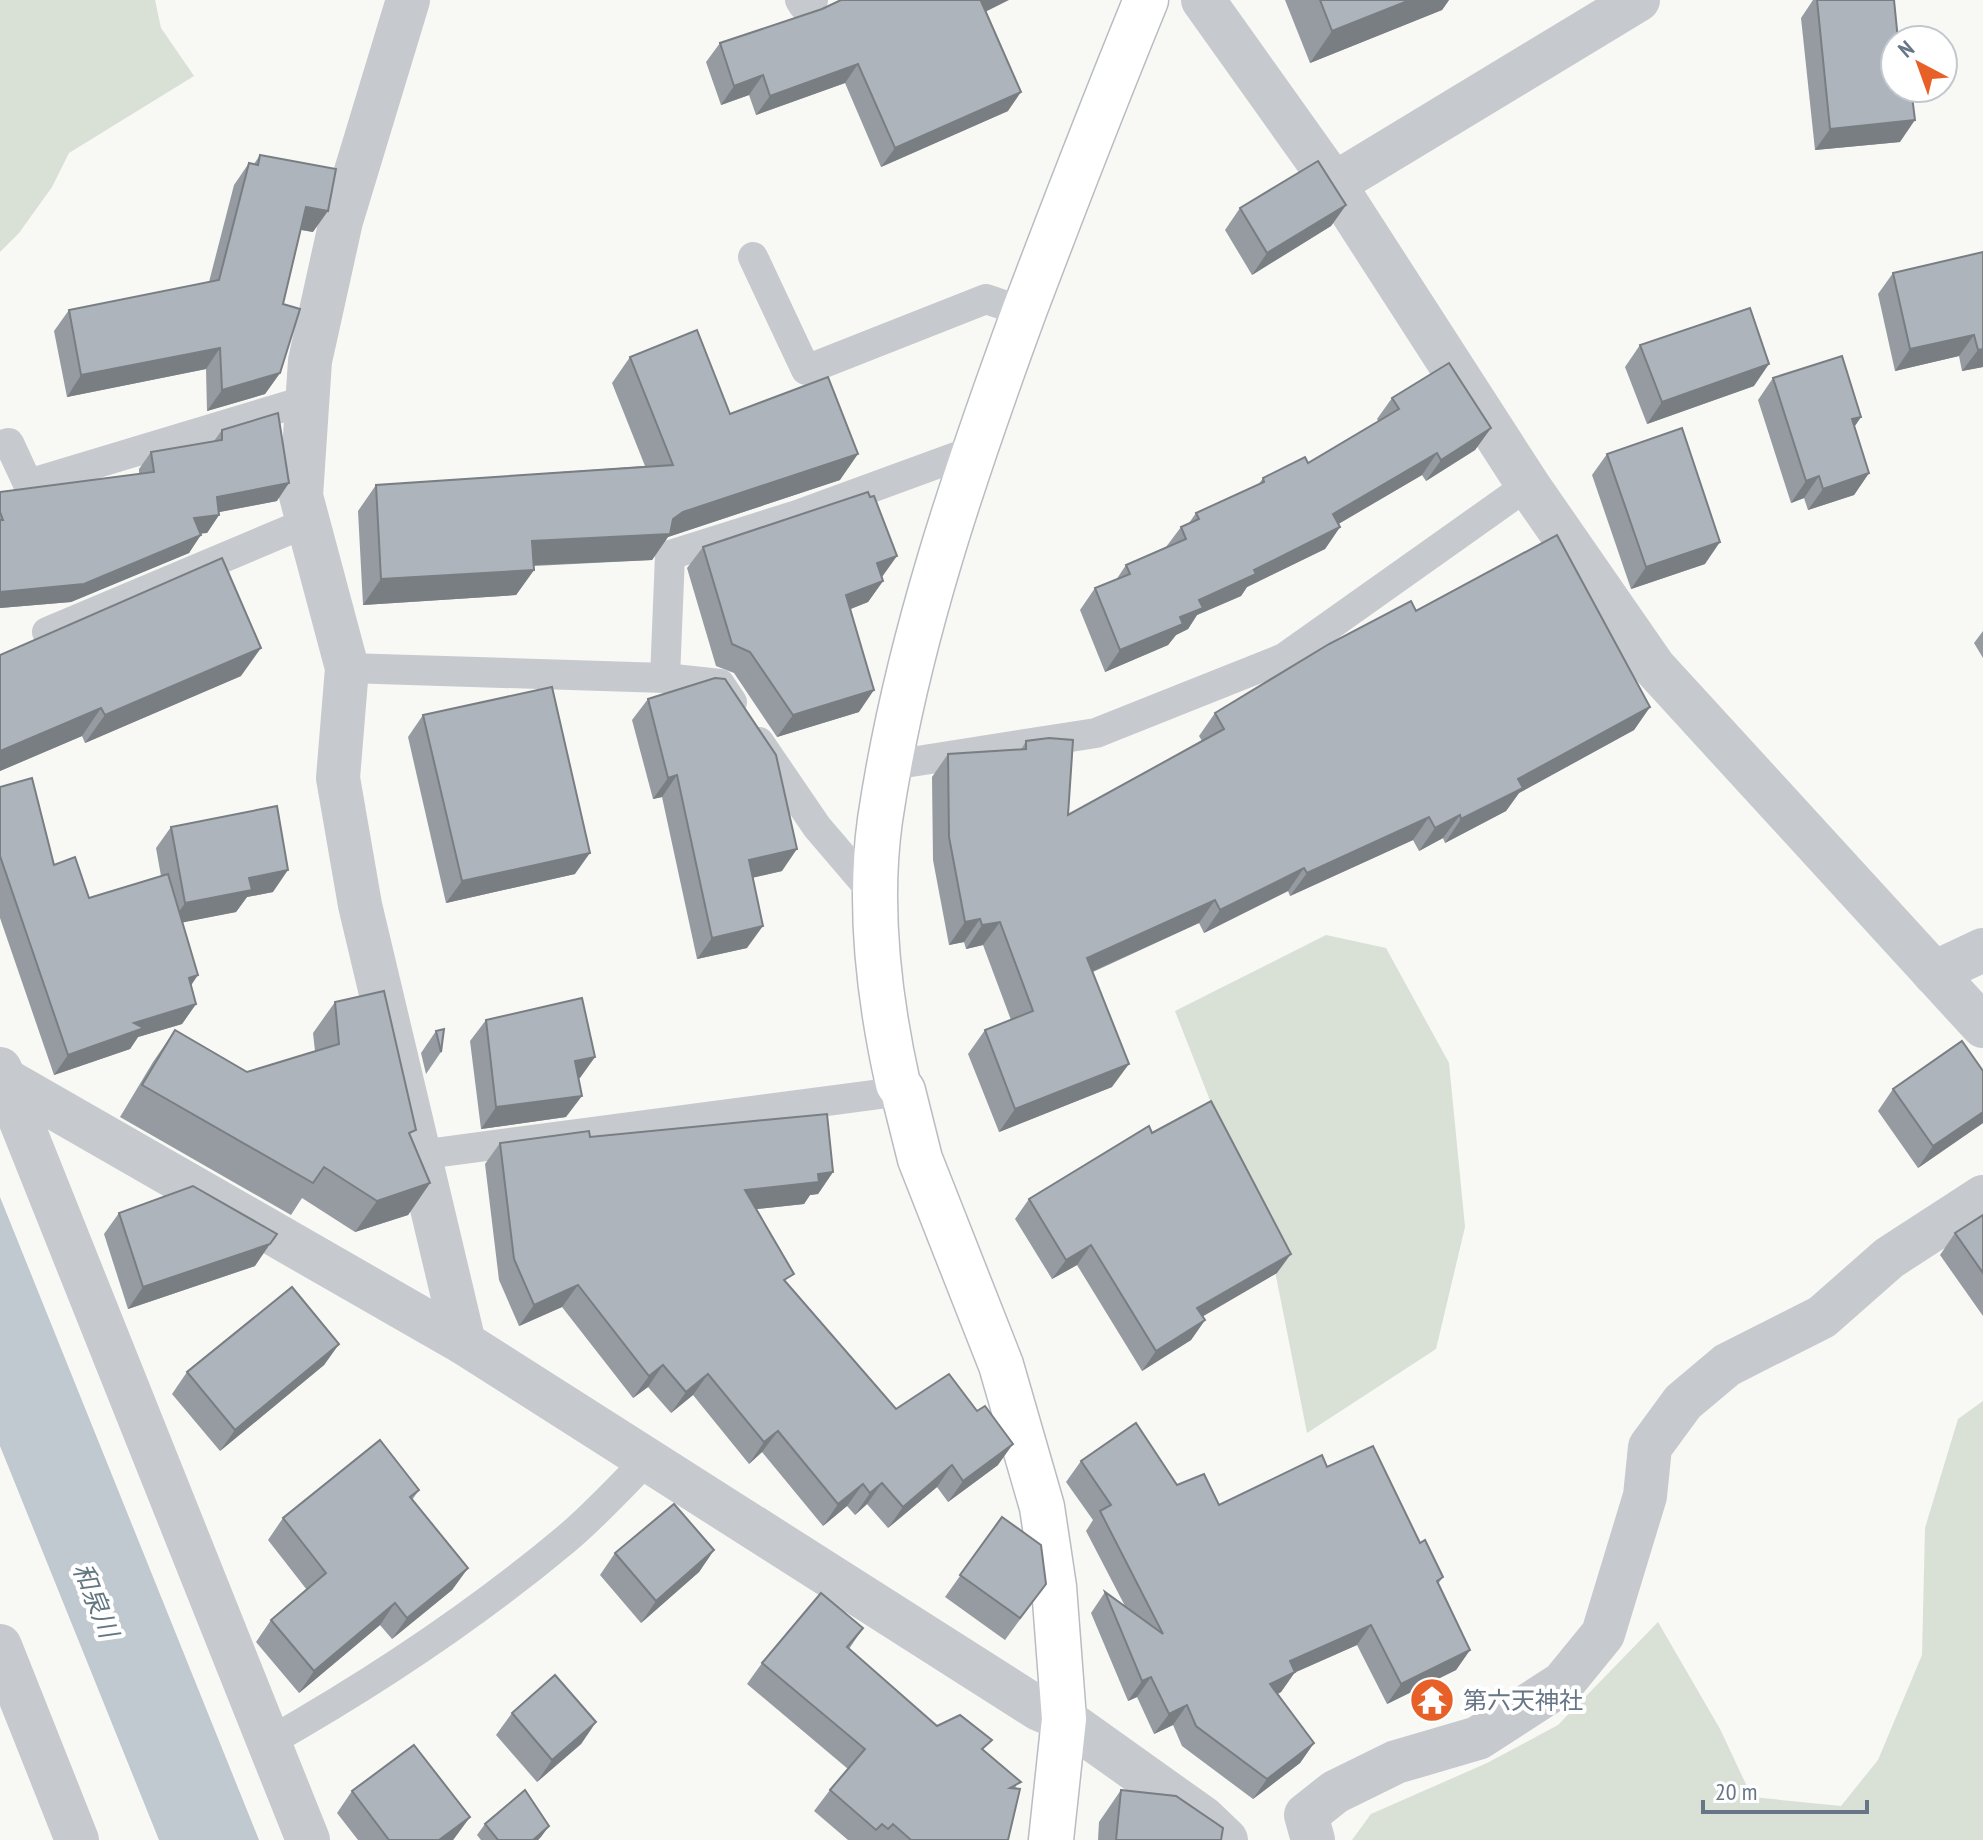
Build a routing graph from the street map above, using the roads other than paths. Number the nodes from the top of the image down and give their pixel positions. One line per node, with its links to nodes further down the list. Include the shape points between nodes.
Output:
1 (408, 0): 10 (street, via 341,221 310,361)
2 (800, 0): 3 (lane, via 803,5)
3 (813, 0)
4 (1146, 0): 9 (street)
5 (1203, 0): 7 (street)
6 (1638, 0): 7 (street)
7 (1334, 184): 13 (street)
8 (753, 257): 9 (lane, via 806,370 986,299)
9 (1024, 312): 12 (street)
10 (307, 400): 11 (lane, via 28,484 9,443); 14 (street, via 301,496)
11 (0, 445)
12 (972, 451): 17 (lane, via 670,555); 18 (street, via 935,575)
13 (1528, 485): 18 (lane, via 1284,658 1096,733); 21 (street, via 1654,667)
14 (308, 522): 15 (lane); 16 (street)
15 (47, 632)
16 (347, 668): 17 (lane); 25 (street, via 338,778 360,905)
17 (665, 678): 19 (lane, via 720,684 817,827)
18 (892, 765): 19 (street, via 880,821)
19 (876, 896): 24 (street, via 887,1034)
20 (1983, 950): 21 (street)
21 (1934, 973): 22 (street)
22 (1983, 1026)
23 (2, 1074): 27 (street); 31 (street)
24 (903, 1091): 25 (lane); 30 (street, via 920,1159 1001,1365 1042,1507)
25 (419, 1155): 27 (street)
26 (1983, 1197): 36 (street, via 1889,1258 1822,1317 1727,1365 1683,1402 1650,1447 1645,1496 1603,1634 1563,1683 1478,1738 1396,1762 1335,1792 1306,1815)
27 (464, 1343): 28 (street)
28 (648, 1459): 30 (street, via 1014,1693); 31 (lane, via 567,1539 482,1603 370,1685)
29 (0, 1646): 32 (street)
30 (1064, 1719): 34 (street); 35 (street)
31 (269, 1742): 33 (street)
32 (77, 1840)
33 (308, 1840)
34 (1051, 1840)
35 (1226, 1840)
36 (1313, 1840)

